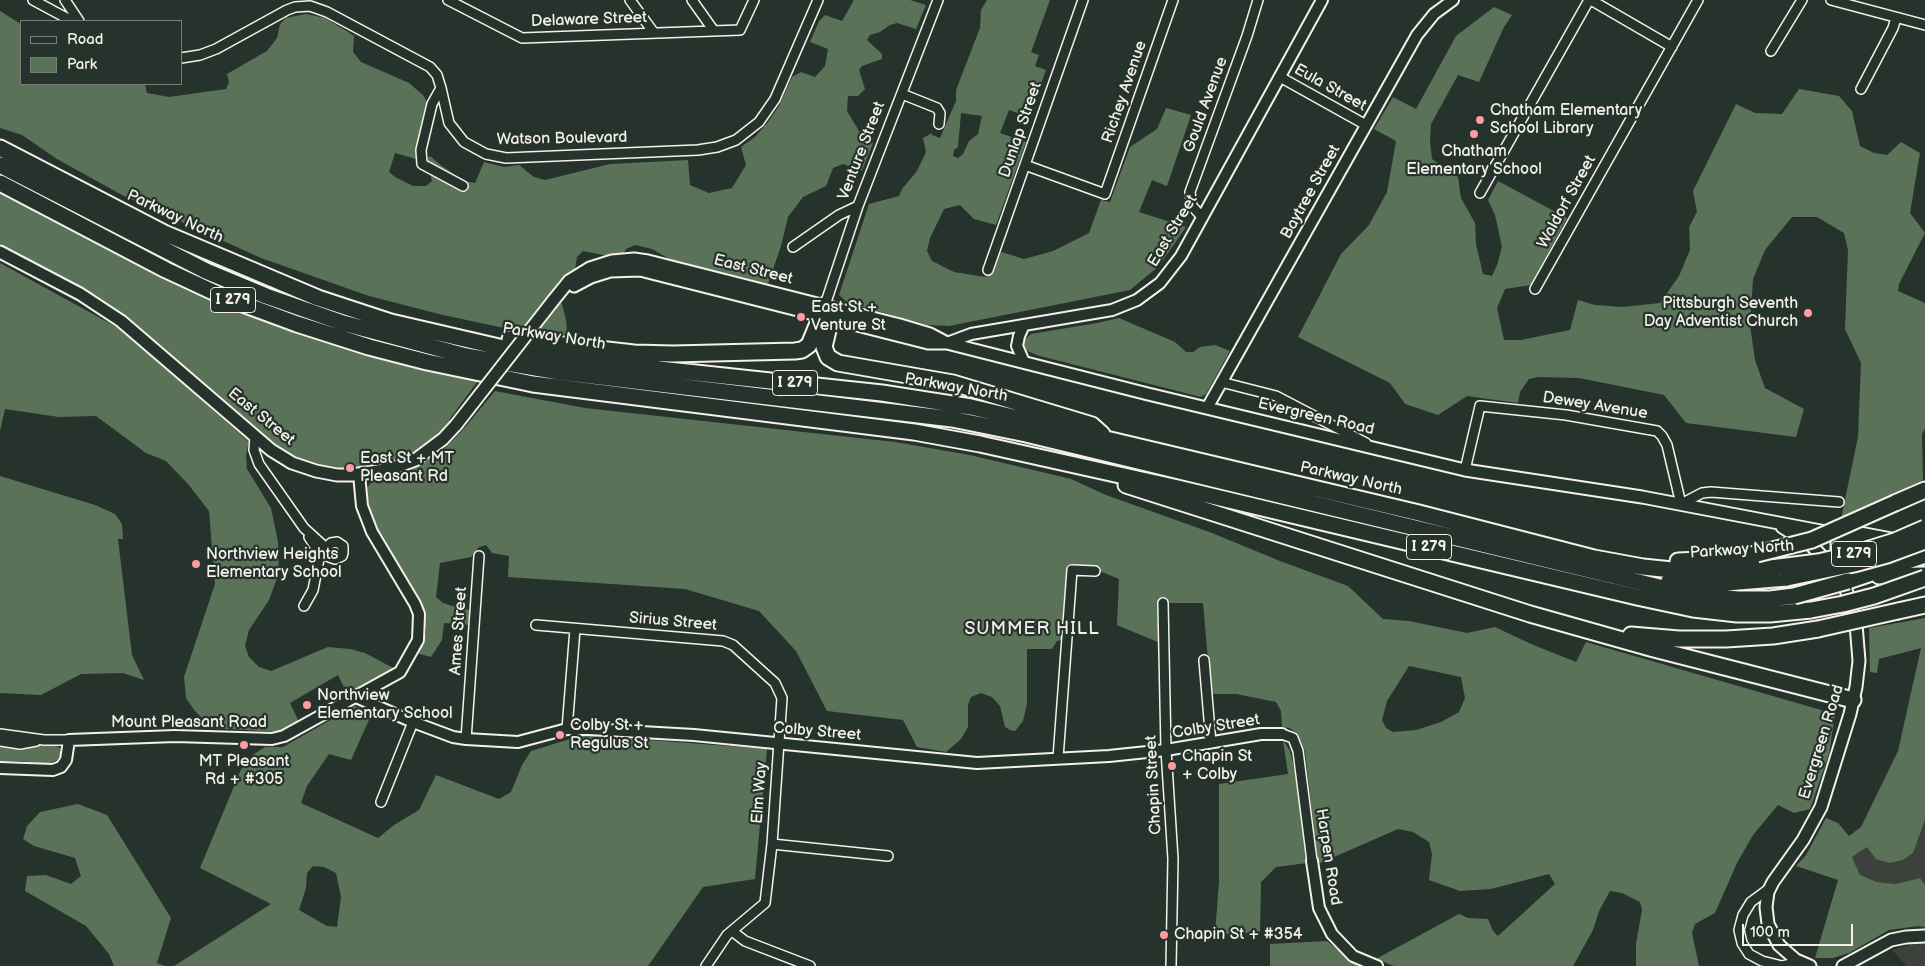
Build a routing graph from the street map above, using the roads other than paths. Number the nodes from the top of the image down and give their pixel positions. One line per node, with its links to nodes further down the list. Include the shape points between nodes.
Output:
1 (33, 0): 19 (street)
2 (64, 0): 20 (street)
3 (448, 0): 23 (street, Delaware Street, via 522,38)
4 (630, 0): 23 (street)
5 (692, 0): 22 (street)
6 (754, 0): 22 (street, Delaware Street, via 740,30)
7 (818, 0): 28 (street, Watson Boulevard, via 780,89 765,114 745,135 717,147 496,157 475,150 456,133 446,114)
8 (938, 0): 30 (street, Venture Street)
9 (1083, 0): 35 (street, Dunlap Street)
10 (1173, 0): 35 (street, Richey Avenue, via 1105,194)
11 (1258, 0): 40 (street, Gould Avenue, via 1190,192 1192,206)
12 (1322, 0): 27 (street, East Street)
13 (1453, 0): 32 (street, Baytree Street, via 1420,30)
14 (1590, 0): 24 (street); 38 (street)
15 (1698, 0): 24 (street, Waldorf Street)
16 (1802, 0): 25 (street)
17 (1831, 0): 18 (street)
18 (1896, 18): 21 (street); 29 (street, via 1894,28)
19 (66, 20)
20 (78, 20)
21 (1925, 26)
22 (714, 31): 23 (street, Delaware Street)
23 (654, 33)
24 (1672, 47): 44 (street, Waldorf Street)
25 (1771, 52)
26 (182, 58): 28 (street, Watson Boulevard, via 216,49 287,10 310,6 421,60 437,75)
27 (1280, 77): 32 (street, Eula Street); 40 (street, East Street)
28 (441, 88): 37 (street, via 432,104 420,150 422,164)
29 (1861, 89)
30 (902, 94): 31 (street, via 937,108); 39 (street, Venture Street)
31 (940, 124)
32 (1366, 125): 50 (street, Baytree Street)
33 (0, 148): 47 (highway, Parkway North / I 279, via 164,233 272,280 391,322)
34 (0, 165): 71 (highway, via 231,282 304,310 423,346 559,372 912,413 980,424)
35 (1025, 165): 43 (street, Dunlap Street)
36 (0, 183): 55 (highway, I 279, via 224,297 369,347 533,384 914,432)
37 (463, 186)
38 (1480, 193)
39 (858, 206): 41 (street); 45 (street, Venture Street)
40 (1202, 217): 46 (street, East Street, via 1166,277 1137,300 1112,310)
41 (793, 247)
42 (0, 252): 52 (main road, East Street, via 80,294 120,321)
43 (988, 270)
44 (1535, 289)
45 (826, 313): 47 (highway, via 809,345 795,351 653,353 504,338); 48 (main road, East Street, via 928,343); 53 (highway, via 824,347 828,357 838,363 953,384 1092,425); 57 (main road, East Street, bridge, via 640,270 599,274 581,281 555,299 443,439 415,460 391,469)
46 (1024, 325): 48 (street, East Street, via 971,334); 49 (street, via 1017,346)
47 (479, 342): 53 (highway, Parkway North / I 279, via 548,357 930,399)
48 (947, 343): 49 (main road, Evergreen Road)
49 (1024, 362): 51 (main road, Evergreen Road)
50 (1221, 382): 51 (street, Baytree Street); 54 (street, via 1276,396)
51 (1206, 408): 54 (main road, Evergreen Road)
52 (255, 436): 57 (main road, East Street, via 292,463 330,474); 62 (street, via 254,450 259,464)
53 (1109, 440): 70 (highway, Parkway North / I 279)
54 (1375, 448): 56 (main road, Evergreen Road)
55 (1049, 460): 74 (highway, I 279, bridge, via 1693,609 1737,614 1811,610 1874,596); 80 (highway)
56 (1465, 470): 60 (main road, Evergreen Road); 60 (street, Dewey Avenue, via 1480,406 1566,415 1657,431 1667,445)
57 (359, 474): 83 (street, Mount Pleasant Road, via 362,506 372,532 415,604 420,628 418,640 400,672)
58 (1925, 490): 70 (highway, bridge, via 1812,540 1757,554 1684,561 1629,556)
59 (1839, 502): 60 (street, via 1711,492)
60 (1681, 504): 61 (main road, Evergreen Road)
61 (1774, 523): 64 (main road, Evergreen Road); 75 (main road, Evergreen Road, via 1818,551)
62 (304, 528): 67 (street); 78 (street, via 320,554 313,590)
63 (1925, 528): 73 (highway, Parkway North / I 279, bridge, via 1895,541)
64 (1837, 533): 66 (main road, via 1849,531); 68 (main road, via 1847,539); 75 (main road, Evergreen Road, via 1837,559)
65 (1925, 541): 73 (highway, bridge, via 1854,564)
66 (1925, 545)
67 (326, 548)
68 (1925, 554): 75 (highway)
69 (479, 556): 90 (street, Ames Street)
70 (1594, 558): 73 (highway, Parkway North / I 279, via 1682,571)
71 (1570, 565): 73 (highway, via 1653,580 1691,582 1726,583); 75 (highway, bridge, via 1676,591 1754,600)
72 (1095, 571): 97 (street, via 1072,570)
73 (1783, 573)
74 (1925, 577): 75 (highway, via 1890,575)
75 (1847, 587): 85 (main road, Evergreen Road, via 1858,640 1858,674)
76 (1163, 603): 96 (street, Chapin Street)
77 (1925, 605): 80 (highway, bridge, via 1818,628 1750,638 1704,640)
78 (304, 606)
79 (536, 625): 81 (street, Sirius Street)
80 (1580, 628): 85 (highway)
81 (574, 629): 84 (street, Sirius Street, via 723,641 733,645 774,683); 87 (street)
82 (1204, 660): 94 (street)
83 (356, 697): 86 (street, Colby Street); 92 (street, Mount Pleasant Road, via 284,736 272,739 175,736)
84 (782, 698): 95 (street, Elm Way)
85 (1853, 700): 103 (main road, Evergreen Road, via 1820,807 1803,840)
86 (413, 722): 90 (street, Colby Street); 99 (street)
87 (567, 729): 90 (street, Colby Street, via 518,742); 95 (street, Colby Street)
88 (0, 734): 91 (street, Mount Pleasant Road)
89 (1282, 734): 94 (street, Colby Street); 102 (street, Harpen Road, via 1293,738 1298,751)
90 (466, 739)
91 (44, 740): 92 (street, Mount Pleasant Road); 93 (street, Mount Pleasant Road, via 20,744)
92 (68, 740): 98 (street, via 66,760 61,767 53,770)
93 (0, 742)
94 (1211, 742): 96 (street, Colby Street)
95 (779, 743): 97 (street, Colby Street, via 977,762); 100 (street, Elm Way)
96 (1166, 750): 97 (street, Colby Street); 109 (street, Chapin Street, via 1173,859)
97 (1058, 758)
98 (0, 768)
99 (381, 802)
100 (772, 844): 101 (street); 104 (street, Elm Way, via 765,903)
101 (888, 856)
102 (1312, 861): 110 (street, Harpen Road, via 1319,908 1332,934 1353,956)
103 (1770, 888): 106 (main road, Evergreen Road, via 1766,907 1771,932 1784,952); 106 (street, Evergreen Road, via 1751,902 1745,911 1739,930 1742,943 1749,954 1762,961 1782,966)
104 (732, 931): 107 (street, Elm Way); 108 (street, via 745,941)
105 (1925, 936): 111 (main road, via 1891,940)
106 (1805, 964)
107 (706, 966)
108 (810, 966)
109 (1171, 966)
110 (1377, 966)
111 (1843, 966)

